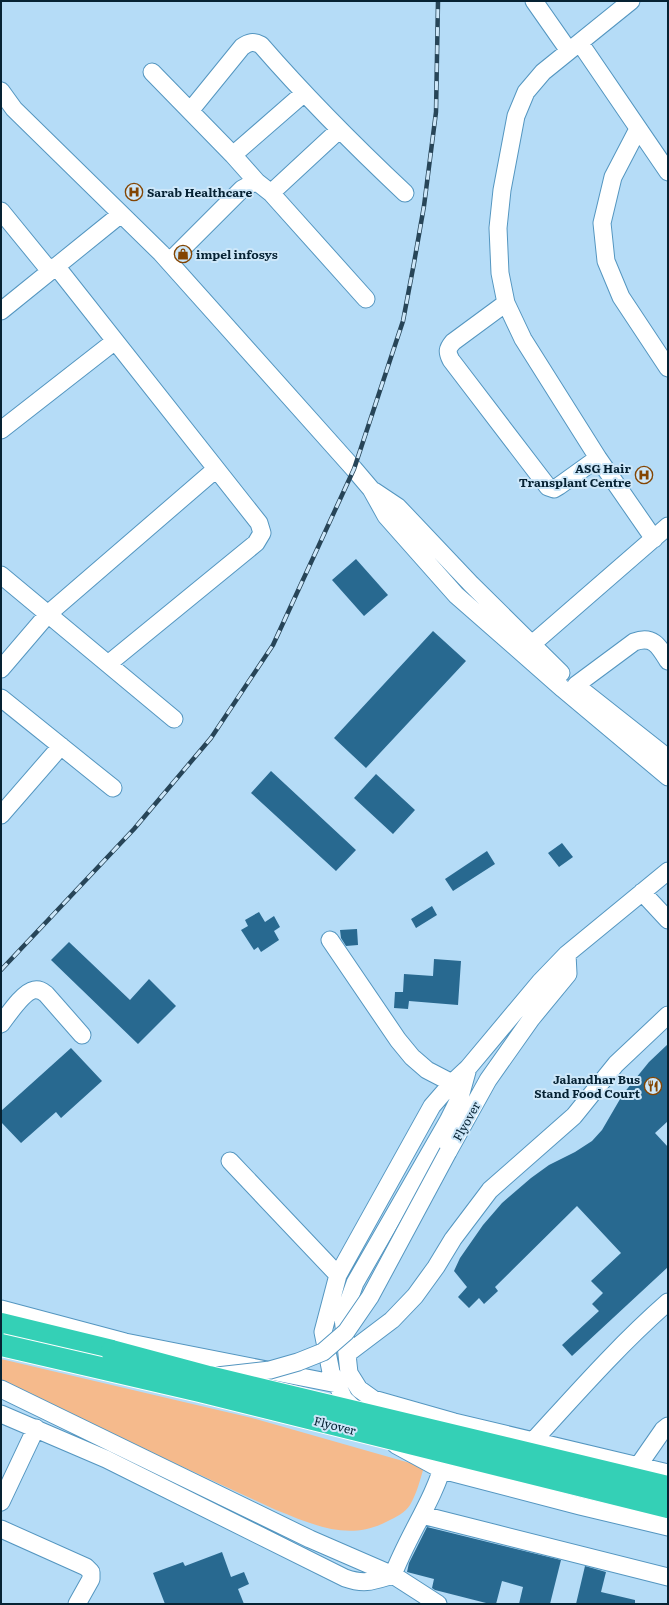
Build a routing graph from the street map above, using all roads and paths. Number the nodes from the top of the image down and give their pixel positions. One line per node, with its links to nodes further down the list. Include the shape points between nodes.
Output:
1 (534, 1): 3 (street)
2 (631, 1): 3 (street)
3 (574, 47): 9 (street); 21 (street, via 543,72 526,92 516,116 502,190 498,228 500,273)
4 (152, 72): 8 (street)
5 (1, 91): 7 (street)
6 (303, 94): 8 (street, via 261,45 249,42 242,47); 10 (street); 11 (street)
7 (7, 105): 17 (street)
8 (190, 111): 11 (street)
9 (638, 129): 12 (street); 24 (street, via 613,177 602,223 606,262 621,297)
10 (339, 130): 14 (street); 15 (street)
11 (233, 155): 13 (street)
12 (668, 172)
13 (256, 182): 14 (street); 18 (street, via 242,190)
14 (271, 193): 20 (street)
15 (405, 193)
16 (1, 211): 19 (street)
17 (121, 214): 18 (street); 19 (street)
18 (169, 262): 31 (street, via 371,489 398,507)
19 (53, 269): 22 (street); 23 (street)
20 (366, 299)
21 (506, 303): 26 (street, via 523,339); 26 (street, via 453,342 448,348 451,360 548,488 559,486)
22 (1, 311)
23 (115, 341): 25 (street); 27 (street)
24 (668, 368)
25 (1, 430)
26 (598, 458): 28 (street)
27 (216, 469): 30 (street); 33 (street, via 259,523 262,533 256,543)
28 (663, 533): 31 (street)
29 (1, 574): 30 (street)
30 (48, 614): 33 (street); 34 (street)
31 (527, 648): 35 (street); 40 (street)
32 (668, 661): 35 (street, via 650,640 642,639 634,642)
33 (108, 664): 37 (street)
34 (1, 669)
35 (576, 685): 39 (street)
36 (1, 698): 38 (street)
37 (174, 719)
38 (61, 746): 41 (street); 42 (street)
39 (668, 758)
40 (668, 777)
41 (113, 788)
42 (1, 815)
43 (668, 871): 44 (street)
44 (642, 892): 45 (street); 47 (street)
45 (668, 920)
46 (330, 940): 52 (street, via 412,1057 428,1070)
47 (567, 954): 51 (street, via 540,982); 60 (street, Flyover, bridge, via 568,974 531,1019 488,1080 370,1297 346,1332 323,1352 298,1362 270,1370)
48 (668, 1015): 59 (street, via 616,1064 574,1116 490,1190 415,1296 397,1315)
49 (1, 1024): 50 (street, via 27,993 40,990)
50 (82, 1035)
51 (468, 1068): 52 (street); 59 (street, via 460,1097 448,1121 355,1283 343,1317)
52 (452, 1083): 54 (street, via 432,1106)
53 (230, 1161): 54 (street)
54 (338, 1276): 61 (street, via 322,1332)
55 (668, 1302): 67 (street, via 633,1335)
56 (1, 1309): 61 (street, via 125,1342)
57 (1, 1324): 60 (highway, Flyover, bridge, via 112,1350)
58 (1, 1345): 73 (highway, Flyover, bridge, via 200,1391)
59 (347, 1354): 64 (street, via 350,1373 359,1389 373,1399)
60 (209, 1377): 71 (highway, Flyover, bridge)
61 (336, 1384): 69 (street, via 344,1399 394,1444)
62 (1, 1389): 77 (street, via 310,1539)
63 (1, 1414): 66 (street)
64 (454, 1422): 67 (street); 69 (street)
65 (668, 1426): 68 (street)
66 (36, 1428): 72 (street); 77 (street, via 106,1459 345,1578 359,1583 375,1581)
67 (533, 1441): 68 (street)
68 (638, 1466): 70 (street)
69 (442, 1470): 74 (street); 75 (street)
70 (668, 1473)
71 (668, 1487)
72 (1, 1502)
73 (668, 1507)
74 (422, 1515): 77 (street, via 401,1553); 78 (street)
75 (668, 1527)
76 (1, 1529): 79 (street, via 86,1567 91,1572 91,1580)
77 (393, 1574): 80 (street)
78 (668, 1577)
79 (77, 1604)
80 (438, 1604)

